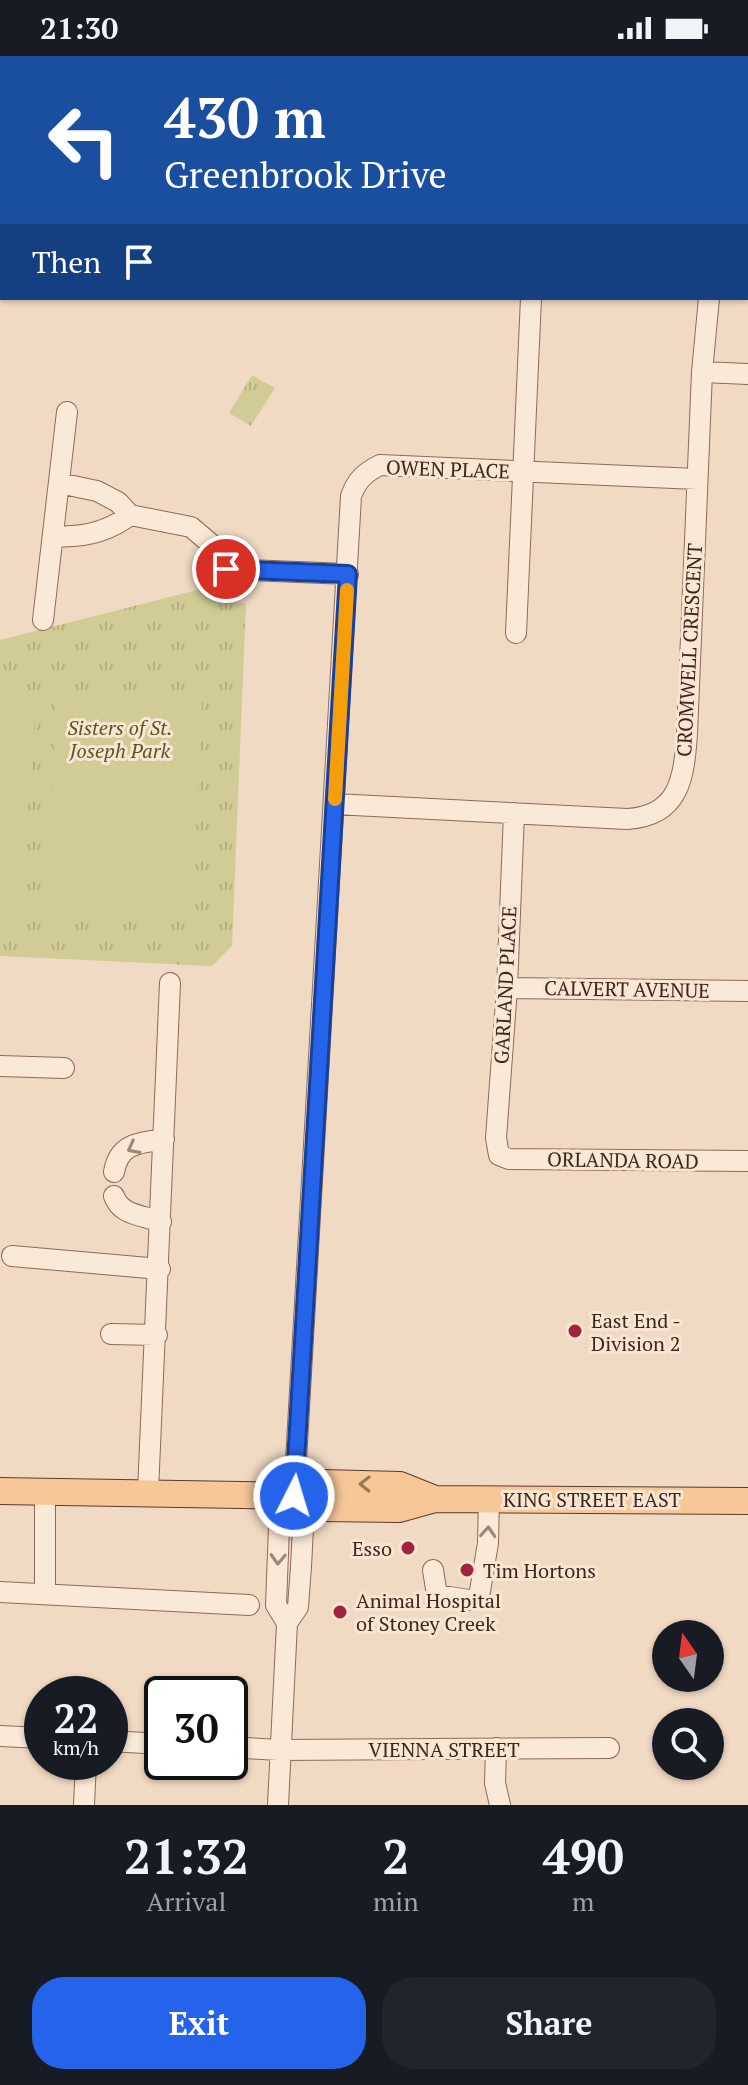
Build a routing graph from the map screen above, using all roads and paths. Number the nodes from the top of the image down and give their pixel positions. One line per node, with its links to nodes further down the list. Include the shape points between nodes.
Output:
1 (531, 300): 6 (street)
2 (709, 300): 3 (street, CROMWELL CRESCENT)
3 (702, 372): 4 (street); 7 (street, CROMWELL CRESCENT)
4 (748, 374)
5 (67, 412): 8 (street)
6 (523, 471): 7 (street, OWEN PLACE); 11 (street, OWEN PLACE, via 380,465 366,472 351,496); 13 (street)
7 (697, 479): 15 (street, CROMWELL CRESCENT, via 687,734 674,797 644,818)
8 (59, 483): 9 (street, via 97,491); 10 (street)
9 (130, 515): 10 (street, via 97,531); 11 (street, via 191,527 211,544 226,569)
10 (53, 536): 12 (street)
11 (348, 574): 14 (street, OWEN PLACE)
12 (43, 620)
13 (516, 633)
14 (334, 804): 15 (street, CROMWELL CRESCENT); 34 (street, OWEN PLACE)
15 (514, 813): 17 (street, GARLAND PLACE)
16 (170, 983): 21 (street)
17 (507, 988): 18 (street, CALVERT AVENUE); 22 (street, GARLAND PLACE)
18 (748, 991)
19 (0, 1066): 20 (street)
20 (64, 1068)
21 (164, 1139): 24 (street, one-way to 24, via 136,1143 116,1160); 26 (street)
22 (499, 1155): 23 (street, ORLANDA ROAD)
23 (748, 1161)
24 (114, 1172)
25 (114, 1196): 26 (street, via 131,1214)
26 (161, 1222): 28 (street)
27 (4, 1256): 28 (street)
28 (160, 1269): 30 (street)
29 (113, 1328): 30 (street)
30 (157, 1329): 33 (street)
31 (0, 1491): 32 (main road, KING STREET EAST)
32 (45, 1491): 33 (main road, KING STREET EAST); 39 (street)
33 (148, 1492): 34 (main road, KING STREET EAST)
34 (294, 1496): 35 (main road, KING STREET EAST, via 322,1483 400,1485 435,1499); 46 (street, OWEN PLACE, via 279,1527 276,1605 287,1623)
35 (489, 1498): 36 (main road, KING STREET EAST); 37 (street, one-way to 35, via 437,1595 479,1597)
36 (748, 1501)
37 (433, 1570)
38 (0, 1592): 39 (street)
39 (45, 1594): 40 (street)
40 (249, 1605)
41 (0, 1736): 42 (street)
42 (24, 1737)
43 (248, 1748): 46 (street, VIENNA STREET)
44 (496, 1748): 45 (street, VIENNA STREET); 46 (street, VIENNA STREET); 50 (street)
45 (609, 1748)
46 (278, 1750): 49 (street, OWEN PLACE)
47 (85, 1780): 48 (street)
48 (84, 1805)
49 (278, 1805)
50 (500, 1805)

